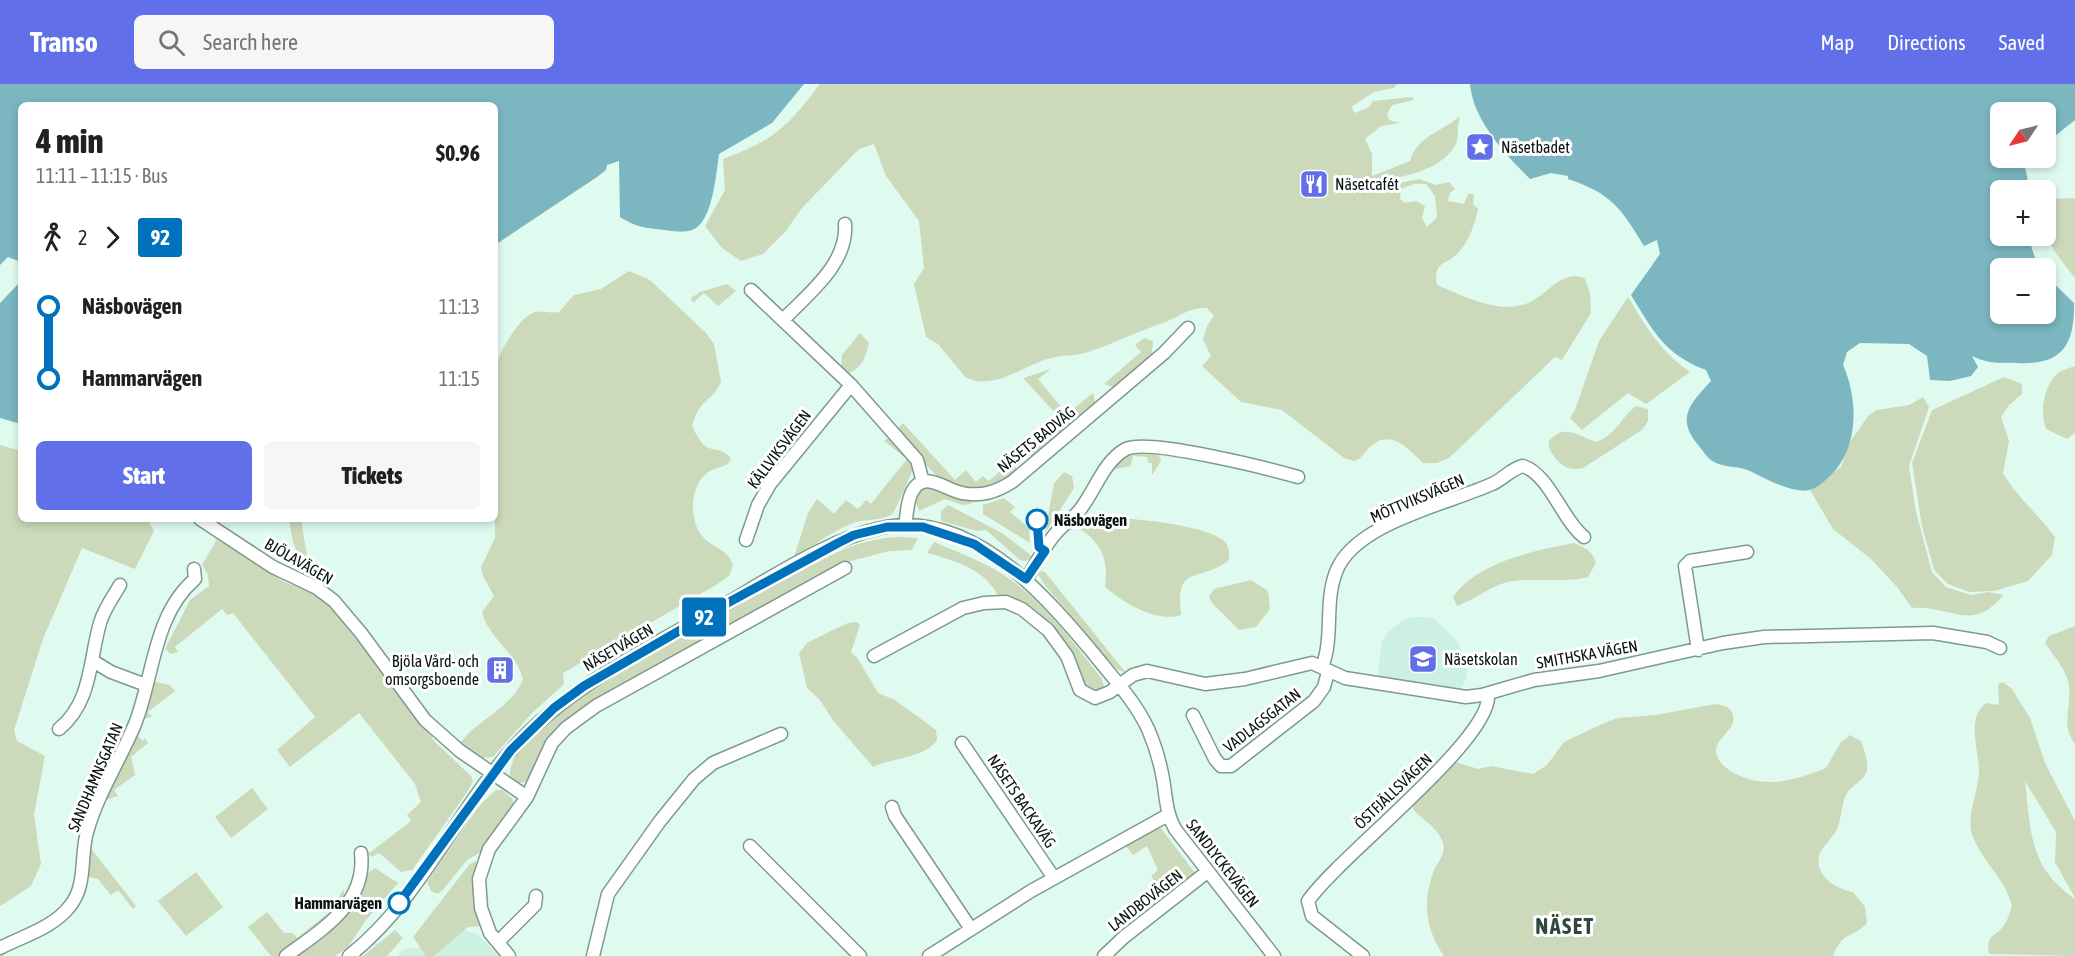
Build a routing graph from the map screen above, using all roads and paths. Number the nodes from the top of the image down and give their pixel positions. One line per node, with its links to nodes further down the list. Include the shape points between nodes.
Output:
1 (845, 224): 3 (street, via 845,241 834,263)
2 (751, 290): 3 (street)
3 (783, 320): 5 (street)
4 (1188, 328): 7 (street, NÄSETS BADVÄG, via 1156,360 1003,488 973,495 932,481)
5 (851, 385): 7 (street, via 917,460); 11 (street, KÄLLVIKSVÄGEN, via 763,494)
6 (1298, 477): 15 (street, via 1181,452 1128,448 1112,462 1076,515 1054,534)
7 (923, 482): 9 (street, via 911,494)
8 (205, 522): 29 (street, BJÖLAVÄGEN, via 334,601 425,720)
9 (905, 525): 15 (street, NÄSETVÄGEN, via 951,534 974,544); 29 (street, NÄSETVÄGEN, via 869,531 838,543 584,686 534,725)
10 (1584, 537): 21 (street, MÖTTVIKSVÄGEN, via 1552,493 1523,466 1492,484 1382,528 1351,550 1336,572)
11 (746, 540)
12 (1747, 552): 18 (street, via 1690,561 1685,566)
13 (845, 568): 30 (street, via 586,713 552,743)
14 (194, 569): 22 (street, SANDHAMNSGATAN, via 195,579 183,590 158,640)
15 (1026, 579): 23 (street, NÄSETVÄGEN)
16 (120, 585): 20 (street, via 101,620)
17 (2000, 648): 18 (street, SMITHSKA VÄGEN, via 1987,642 1933,633 1775,637 1739,640)
18 (1698, 650): 24 (street, SMITHSKA VÄGEN, via 1534,680)
19 (874, 656): 23 (street, SMITHSKA VÄGEN, via 963,608 1006,602 1031,614 1056,638 1083,693 1098,697)
20 (93, 661): 22 (street); 26 (street, via 83,701)
21 (1325, 670): 23 (street, SMITHSKA VÄGEN, via 1305,663 1258,676 1205,684 1148,670); 24 (street, SMITHSKA VÄGEN, via 1345,678 1428,692 1466,697); 25 (street, VADLAGSGATAN, via 1324,687 1314,701 1231,766 1218,763)
22 (146, 685): 40 (street, SANDHAMNSGATAN, via 135,724 88,831 82,881 76,897 56,920)
23 (1119, 685): 32 (street, SANDLYCKEVÄGEN, via 1153,742)
24 (1488, 694): 49 (street, ÖSTFJÄLLSVÄGEN, via 1484,715 1462,747 1313,893 1308,905 1312,916)
25 (1193, 715)
26 (59, 729)
27 (781, 734): 45 (street, via 713,763 694,779 608,894)
28 (962, 743): 36 (street, NÄSETS BACKAVÄG)
29 (493, 774): 30 (street, BJÖLAVÄGEN); 43 (street, NÄSETVÄGEN, via 399,903)
30 (527, 797): 39 (street, via 489,849 482,867 482,908 490,933)
31 (892, 807): 38 (street)
32 (1168, 815): 35 (street, SANDLYCKEVÄGEN); 36 (street)
33 (750, 846): 46 (street)
34 (361, 853): 42 (street, via 363,866 357,888 346,907)
35 (1207, 872): 47 (street, LANDBOVÄGEN); 48 (street, SANDLYCKEVÄGEN)
36 (1054, 878): 38 (street)
37 (536, 896): 39 (street, via 534,905)
38 (970, 929): 41 (street)
39 (498, 942): 44 (street)
40 (0, 948)
41 (935, 954)
42 (286, 956)
43 (349, 956)
44 (509, 956)
45 (593, 956)
46 (860, 956)
47 (1104, 956)
48 (1274, 956)
49 (1363, 956)

